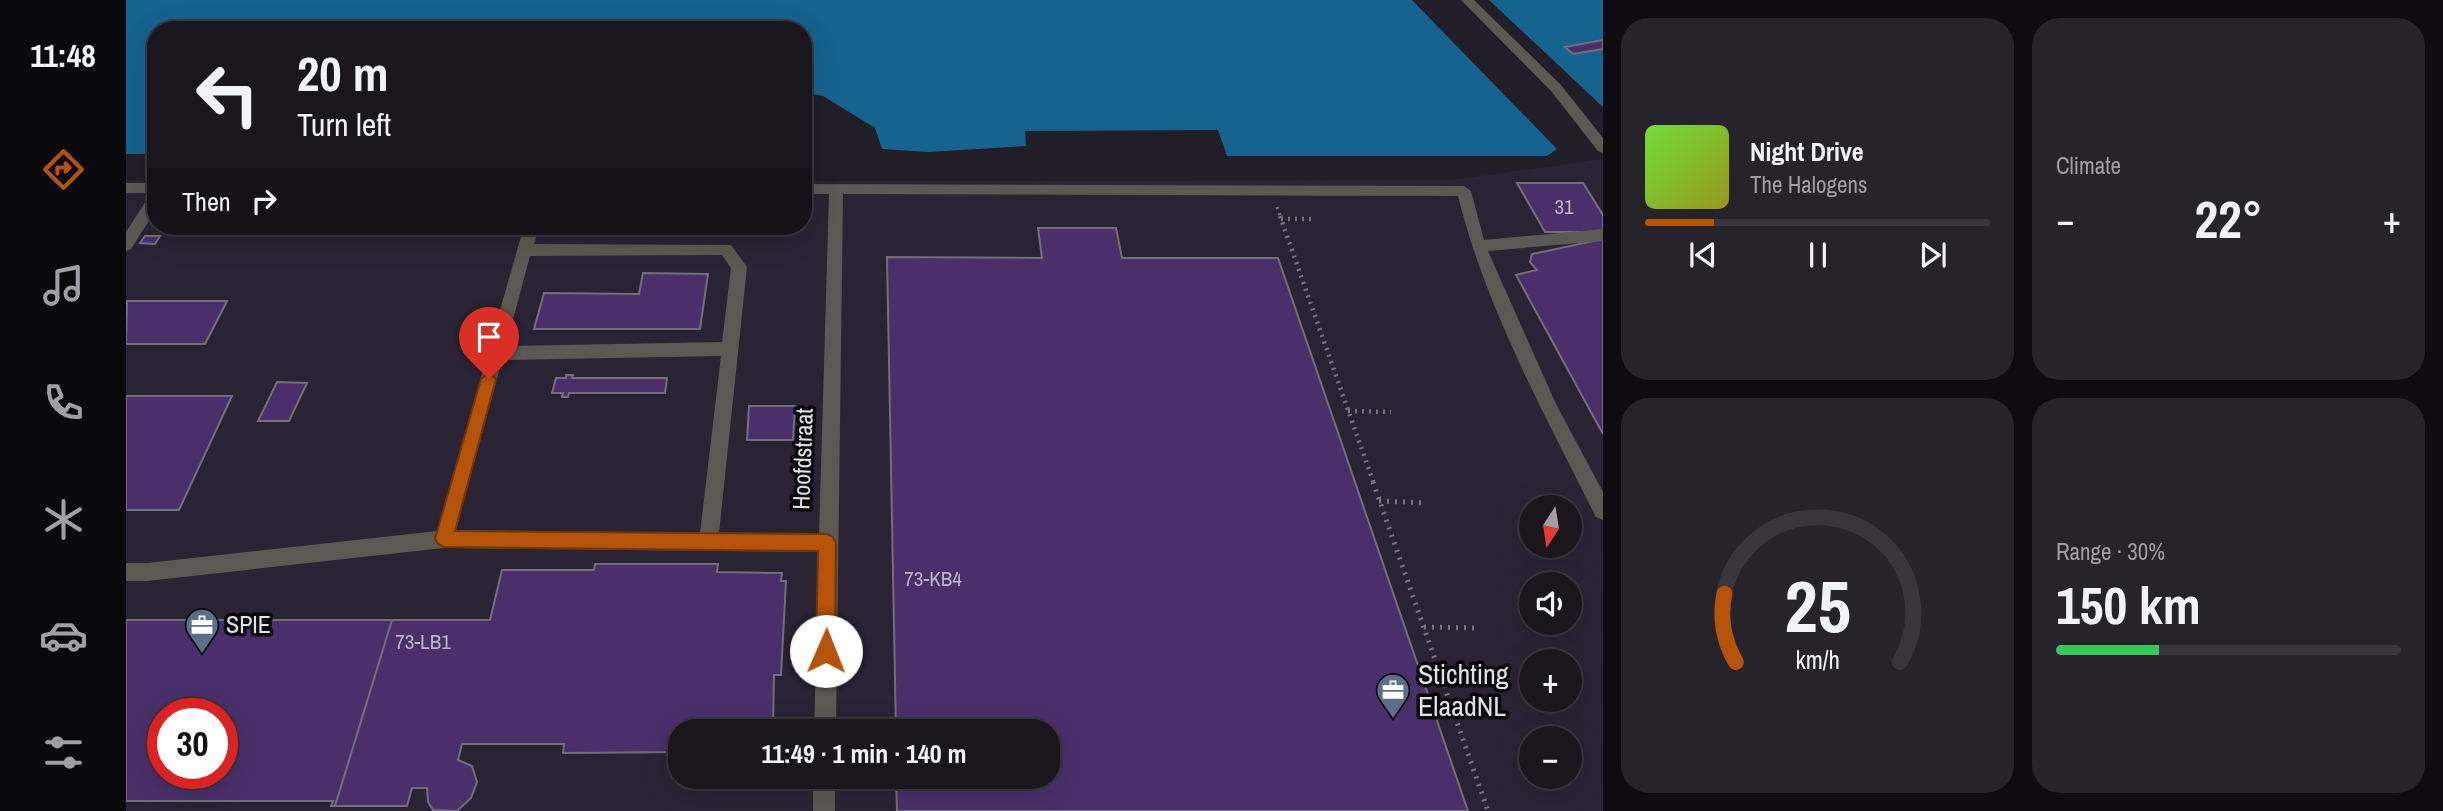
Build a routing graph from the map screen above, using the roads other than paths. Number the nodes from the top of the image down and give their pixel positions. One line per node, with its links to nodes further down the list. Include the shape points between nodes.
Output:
1 (1467, 0): 2 (street, via 1556,88)
2 (1603, 148)
3 (126, 188): 4 (street)
4 (147, 188)
5 (812, 189): 6 (street)
6 (836, 189): 11 (street, via 1464,191); 18 (street, Hoofdstraat)
7 (147, 211): 10 (street)
8 (529, 235): 12 (street)
9 (1603, 235): 11 (street)
10 (126, 245)
11 (1478, 246): 15 (street, via 1549,407)
12 (525, 250): 13 (street, via 726,249 739,267); 14 (street)
13 (730, 349): 14 (street); 17 (street)
14 (496, 353): 16 (street)
15 (1603, 511)
16 (444, 539): 17 (street); 19 (street)
17 (709, 541): 18 (street)
18 (827, 543): 20 (street, Hoofdstraat)
19 (126, 572)
20 (825, 719)
21 (824, 789): 22 (street)
22 (824, 811)

